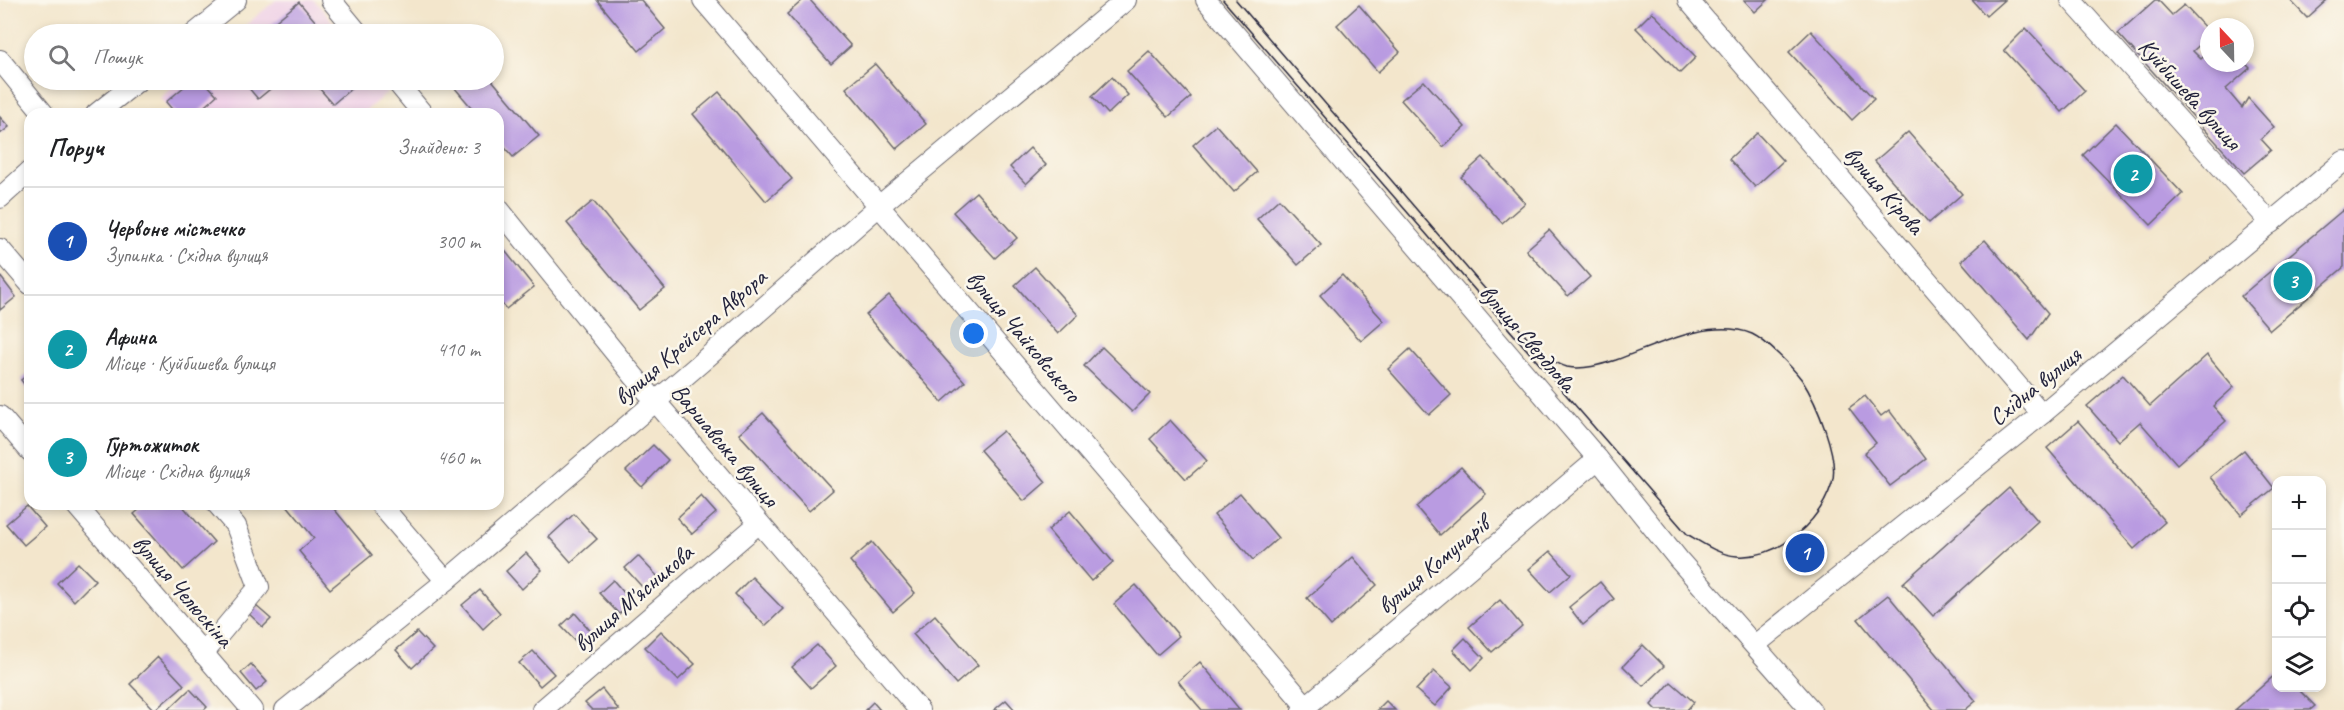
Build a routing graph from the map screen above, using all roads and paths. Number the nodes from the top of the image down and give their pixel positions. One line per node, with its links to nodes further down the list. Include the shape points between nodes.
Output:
1 (236, 0): 8 (street)
2 (331, 0): 9 (street)
3 (703, 0): 21 (street, вулиця Чайковського)
4 (1126, 0): 21 (street, вулиця Крейсера Аврора)
5 (1206, 0): 30 (street, вулиця Свердлова)
6 (1688, 0): 27 (street, вулиця Кірова)
7 (2071, 0): 23 (street, Куйбишева вулиця)
8 (206, 24)
9 (351, 24)
10 (0, 60): 11 (street)
11 (24, 89)
12 (24, 90): 15 (street)
13 (126, 90): 16 (street)
14 (403, 90): 17 (street)
15 (39, 108)
16 (104, 108)
17 (418, 108)
18 (2344, 161): 23 (street, Східна вулиця)
19 (24, 176): 20 (street)
20 (0, 198)
21 (879, 206): 26 (street, вулиця Крейсера Аврора); 38 (street, вулиця Чайковського)
22 (504, 215): 26 (street, Варшавська вулиця)
23 (2271, 223): 27 (street, Східна вулиця)
24 (0, 249): 25 (street)
25 (24, 277)
26 (655, 402): 34 (street, Варшавська вулиця); 35 (street, вулиця Крейсера Аврора)
27 (2042, 414): 36 (street, Східна вулиця)
28 (0, 416): 29 (street)
29 (24, 444)
30 (1598, 459): 36 (street, вулиця Свердлова, via 1679,560); 38 (street, вулиця Комунарів)
31 (80, 510): 37 (street, вулиця Челюскіна)
32 (222, 510): 37 (street, via 236,526 259,587)
33 (385, 510): 35 (street)
34 (758, 524): 41 (street, вулиця М'ясникова); 42 (street, Варшавська вулиця)
35 (446, 581): 40 (street, вулиця Крейсера Аврора)
36 (1755, 645): 43 (street, вулиця Свердлова)
37 (202, 654): 39 (street, вулиця Челюскіна)
38 (1304, 708)
39 (252, 710)
40 (285, 710)
41 (542, 710)
42 (919, 710)
43 (1811, 710)

